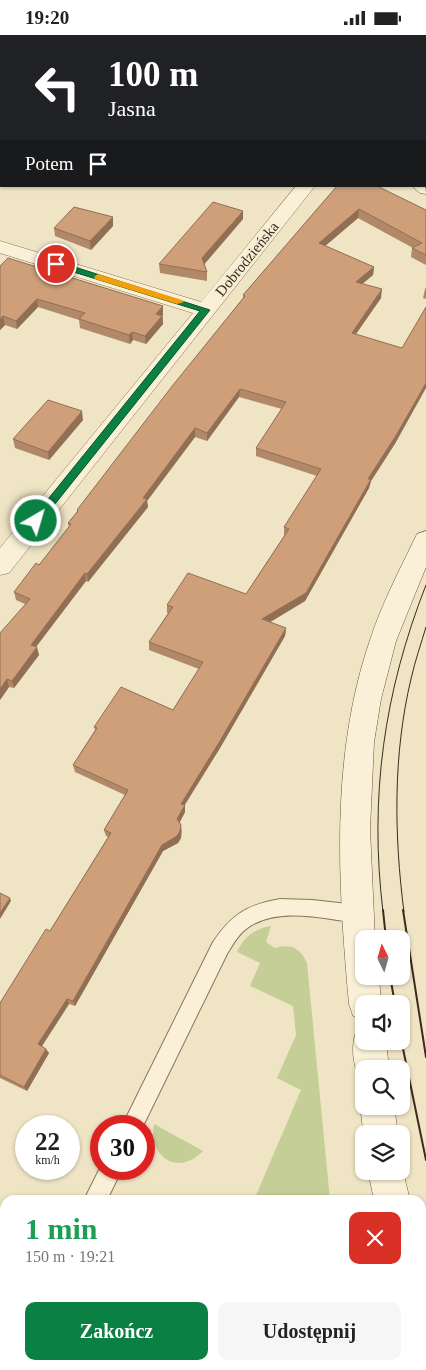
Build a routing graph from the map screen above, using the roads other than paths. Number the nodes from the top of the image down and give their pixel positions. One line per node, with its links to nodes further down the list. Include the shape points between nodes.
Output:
1 (305, 187): 3 (street, Dobrodzieńska)
2 (0, 247): 3 (street)
3 (205, 310): 5 (street, Dobrodzieńska)
4 (426, 540): 6 (street, via 387,628 368,698 355,802)
5 (0, 566)
6 (357, 914): 7 (street); 8 (lane, via 310,909 272,910 237,925 220,948)
7 (365, 995)
8 (137, 1115)
9 (105, 1180): 12 (lane)
10 (385, 1180): 13 (street)
11 (387, 1180): 14 (street)
12 (98, 1195)
13 (384, 1195)
14 (391, 1195)

